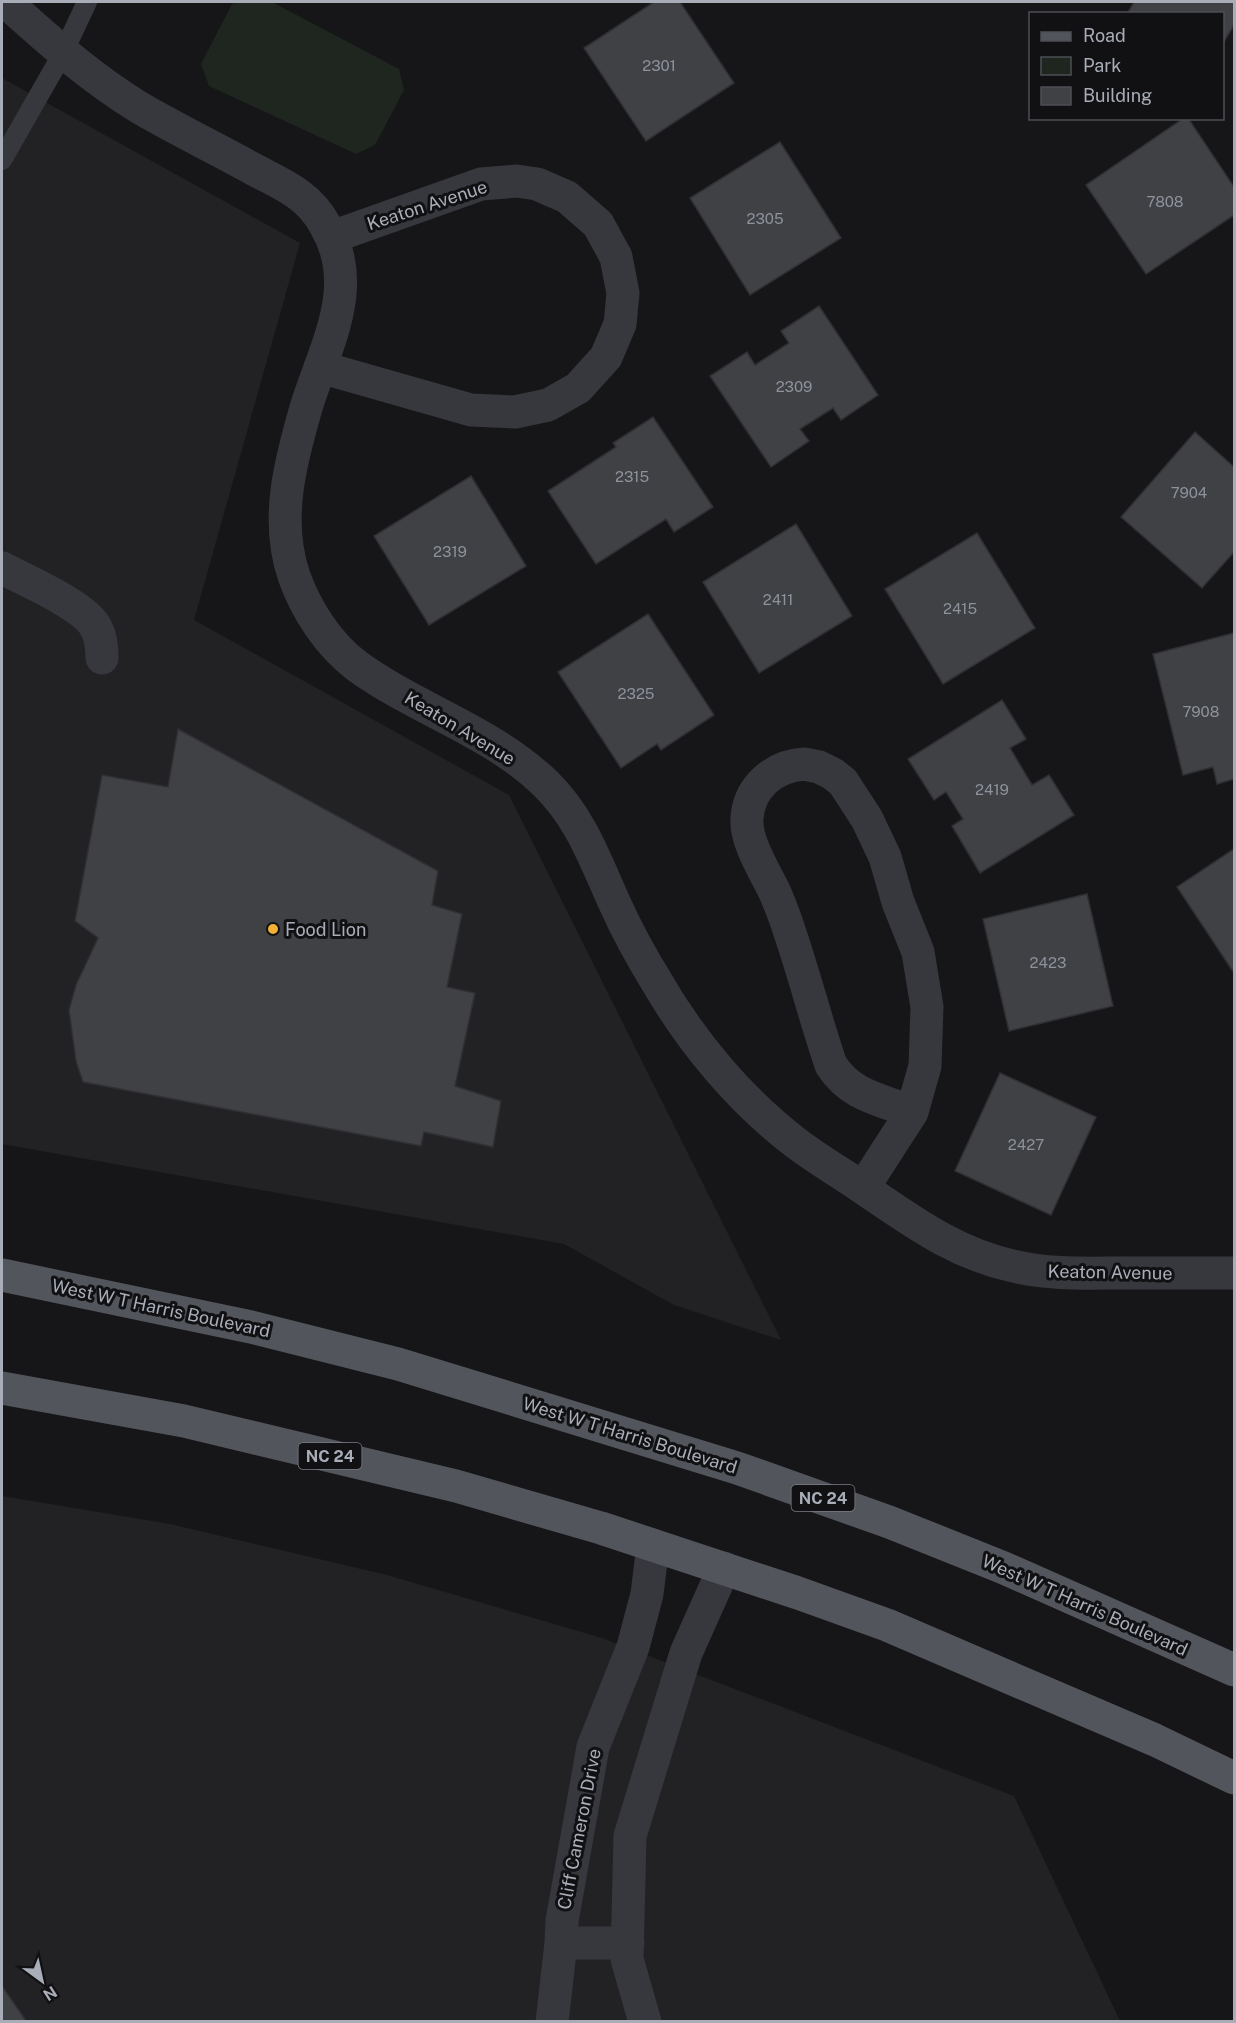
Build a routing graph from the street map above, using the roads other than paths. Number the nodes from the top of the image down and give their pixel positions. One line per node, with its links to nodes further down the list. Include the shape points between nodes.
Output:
1 (6, 2): 3 (street, Keaton Avenue)
2 (87, 2): 3 (lane)
3 (63, 53): 4 (lane); 5 (street, Keaton Avenue, via 137,106 300,195 323,220)
4 (2, 160)
5 (332, 237): 6 (street, Keaton Avenue, via 342,283 336,324); 6 (street, Keaton Avenue, via 481,184 537,184 567,197 598,224 616,257 623,292 620,324 606,357 578,388 548,405 515,412 471,410)
6 (320, 367): 10 (street, Keaton Avenue, via 289,474 284,518 294,575 312,615 354,664 502,749 544,783 588,841 617,909 690,1033 758,1110 796,1143)
7 (2, 568): 8 (street, via 53,595 93,623 102,641)
8 (102, 658)
9 (912, 1112): 9 (street, via 850,1087 831,1065 790,934 747,828 748,808 756,789 782,768 819,767 843,782 885,857 918,952 927,1007 926,1066); 10 (street)
10 (863, 1188): 11 (street, Keaton Avenue, via 925,1231 964,1251 1009,1265 1053,1274)
11 (1234, 1273)
12 (2, 1275): 16 (main road, West W T Harris Boulevard / NC 24, via 251,1327 398,1364 737,1468 1004,1568)
13 (2, 1388): 14 (main road, NC 24, via 184,1421 456,1486)
14 (653, 1545): 15 (main road, NC 24); 18 (street, Cliff Cameron Drive, via 647,1594 633,1647 593,1747 561,1921)
15 (724, 1568): 17 (main road, NC 24, via 887,1625); 19 (street, via 686,1653 630,1836)
16 (1234, 1670)
17 (1234, 1778)
18 (561, 1942): 19 (street); 20 (street, Cliff Cameron Drive)
19 (628, 1943): 21 (street, via 627,1959)
20 (552, 2022)
21 (645, 2022)

